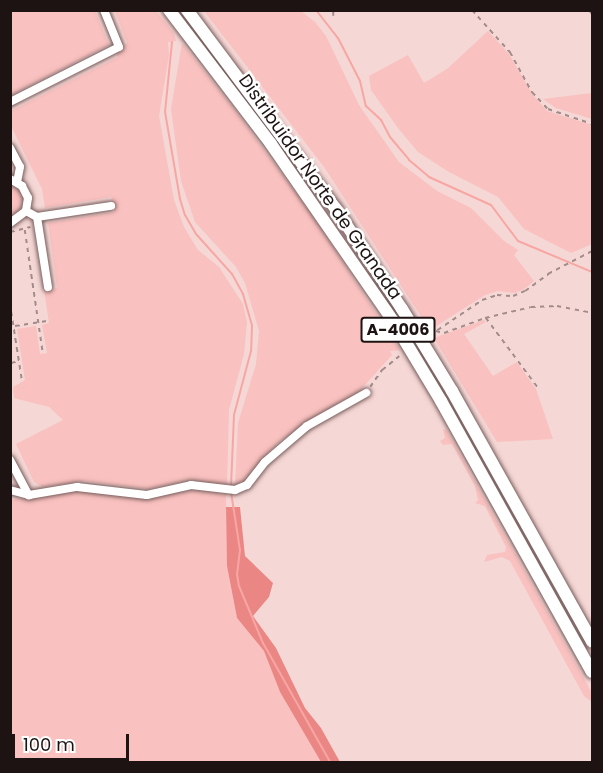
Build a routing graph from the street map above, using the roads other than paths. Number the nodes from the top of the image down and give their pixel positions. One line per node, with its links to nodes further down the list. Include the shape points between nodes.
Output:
1 (104, 10): 4 (street, via 119,47)
2 (168, 10): 17 (main road, Distribuidor Norte de Granada / A-4006, via 271,144 393,321)
3 (187, 10): 16 (main road, Distribuidor Norte de Granada / A-4006, via 336,209 402,309)
4 (10, 102)
5 (10, 148): 6 (street, via 20,167)
6 (14, 180): 8 (street, via 26,191)
7 (111, 206): 9 (street)
8 (26, 211): 9 (street); 10 (street)
9 (37, 218): 11 (street)
10 (10, 223)
11 (48, 287)
12 (366, 393): 15 (street, via 307,426 265,462 247,485 231,490 191,485 147,495 77,487)
13 (10, 460): 15 (street)
14 (10, 490): 15 (street)
15 (29, 495)
16 (592, 642)
17 (592, 672)

